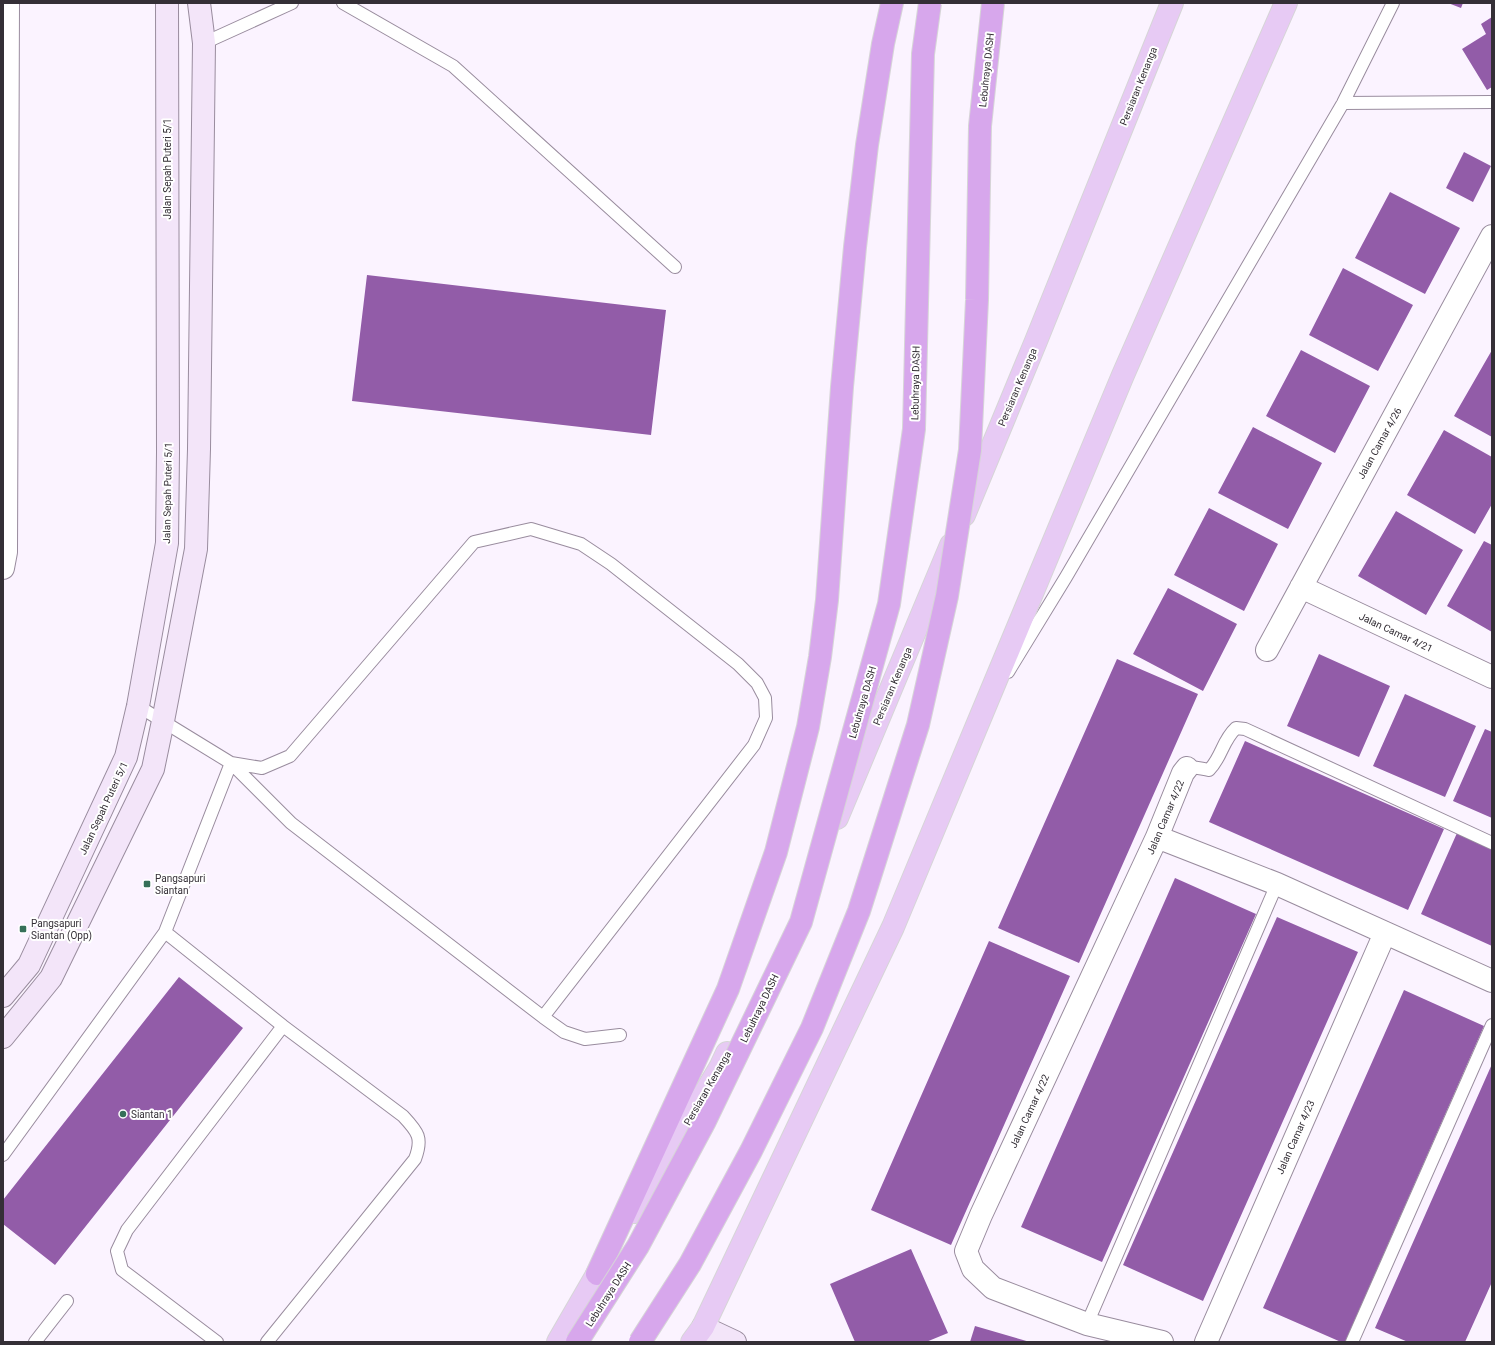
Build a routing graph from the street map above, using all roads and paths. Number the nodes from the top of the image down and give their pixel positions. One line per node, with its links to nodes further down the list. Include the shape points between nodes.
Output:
1 (8, 3): 12 (street)
2 (167, 3): 23 (street, Jalan Sepah Puteri 5/1, via 167,543)
3 (199, 3): 13 (street)
4 (292, 3): 13 (lane)
5 (343, 3): 17 (lane, via 453,66)
6 (892, 3): 40 (highway, via 867,144 855,247 827,600 808,727 776,852 728,989)
7 (930, 3): 48 (highway, Lebuhraya DASH, bridge, via 923,54 914,430 889,604 801,922 705,1121 638,1246)
8 (993, 3): 49 (highway, Lebuhraya DASH, bridge, via 980,126 977,300 970,450 947,596 918,725 858,911 812,1028 690,1264)
9 (1172, 3): 40 (main road, Persiaran Kenanga, via 1033,349 803,899 720,1068)
10 (1286, 3): 22 (main road, via 1123,374)
11 (1393, 3): 15 (lane)
12 (5, 40): 18 (street, via 6,552)
13 (204, 43): 24 (street, via 196,548)
14 (1492, 102): 15 (lane)
15 (1343, 104): 22 (lane, via 1066,577 1010,670)
16 (1492, 236): 19 (street, Jalan Camar 4/26)
17 (675, 267)
18 (3, 568)
19 (1301, 587): 20 (street, Jalan Camar 4/26); 21 (street, Jalan Camar 4/21)
20 (1266, 650)
21 (1492, 677)
22 (991, 692): 43 (main road, via 893,927)
23 (138, 706): 24 (lane); 33 (street, Jalan Sepah Puteri 5/1, via 126,757 113,786 29,965)
24 (163, 721): 25 (lane); 38 (street, via 153,769 51,978)
25 (231, 763): 30 (lane); 34 (lane, via 291,823); 34 (lane, via 262,768 290,756 474,542 530,529 581,544 611,564 738,664 756,683 765,698 766,718 754,745)
26 (1187, 768): 27 (street, Jalan Camar 4/22); 28 (lane, via 1193,766 1209,770 1229,735 1236,728 1245,728)
27 (1157, 837): 29 (street); 42 (street, Jalan Camar 4/22, via 966,1251 974,1268 993,1288)
28 (1492, 843)
29 (1277, 884): 31 (street); 42 (lane)
30 (165, 932): 36 (lane); 39 (lane)
31 (1385, 933): 32 (street); 52 (street, Jalan Camar 4/23)
32 (1492, 981)
33 (3, 996)
34 (543, 1017): 37 (lane, via 564,1032 585,1039)
35 (1492, 1025): 53 (lane)
36 (283, 1026): 45 (lane, via 128,1230 117,1251 122,1270); 46 (lane, via 403,1116 419,1136 420,1148 415,1159)
37 (620, 1035)
38 (3, 1037)
39 (3, 1155)
40 (597, 1274): 47 (main road, Persiaran Kenanga)
41 (67, 1301): 44 (lane)
42 (1087, 1324): 51 (street, Jalan Camar 4/22)
43 (697, 1334): 50 (street)
44 (35, 1342)
45 (217, 1342)
46 (267, 1342)
47 (558, 1342)
48 (577, 1342)
49 (640, 1342)
50 (735, 1342)
51 (1162, 1342)
52 (1206, 1342)
53 (1352, 1342)

